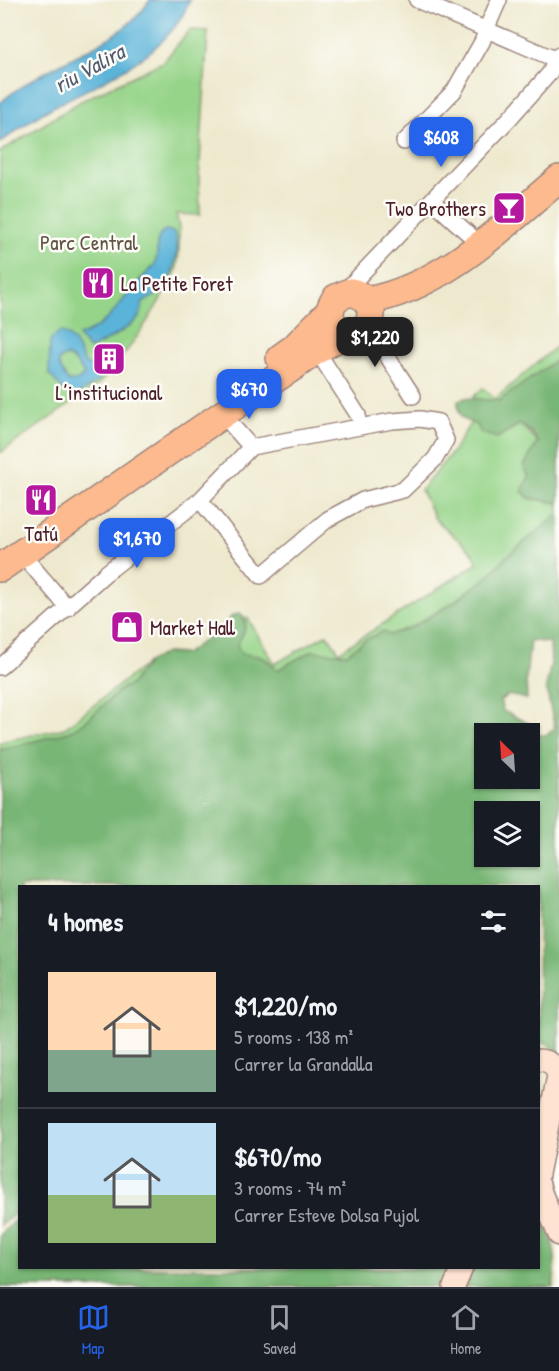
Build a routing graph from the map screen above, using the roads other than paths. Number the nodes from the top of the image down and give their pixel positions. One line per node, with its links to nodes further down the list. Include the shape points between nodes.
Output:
1 (417, 0): 3 (street)
2 (499, 0): 3 (street)
3 (488, 26): 4 (street); 5 (street, via 454,91)
4 (558, 57): 8 (street, via 549,74 516,112)
5 (404, 142)
6 (559, 179): 9 (highway)
7 (559, 198): 10 (highway, via 474,267 433,291)
8 (432, 201): 9 (street); 10 (street)
9 (481, 245): 10 (highway, via 433,277)
10 (354, 314): 11 (highway); 12 (street); 17 (highway, via 226,389)
11 (317, 351): 13 (highway); 14 (street)
12 (413, 396)
13 (222, 414): 15 (street); 17 (highway)
14 (358, 415)
15 (251, 447): 16 (street); 16 (street, via 420,418 438,422 446,440 435,459 403,490 363,500 328,519 261,576)
16 (200, 500): 18 (street, via 106,573)
17 (7, 556): 18 (street)
18 (68, 608): 19 (street)
19 (0, 667)
20 (540, 1060): 21 (main road, via 554,1065 558,1076)
21 (540, 1164)
22 (540, 1188): 23 (main road)
23 (559, 1235)
24 (462, 1269): 25 (main road)
25 (454, 1287)

